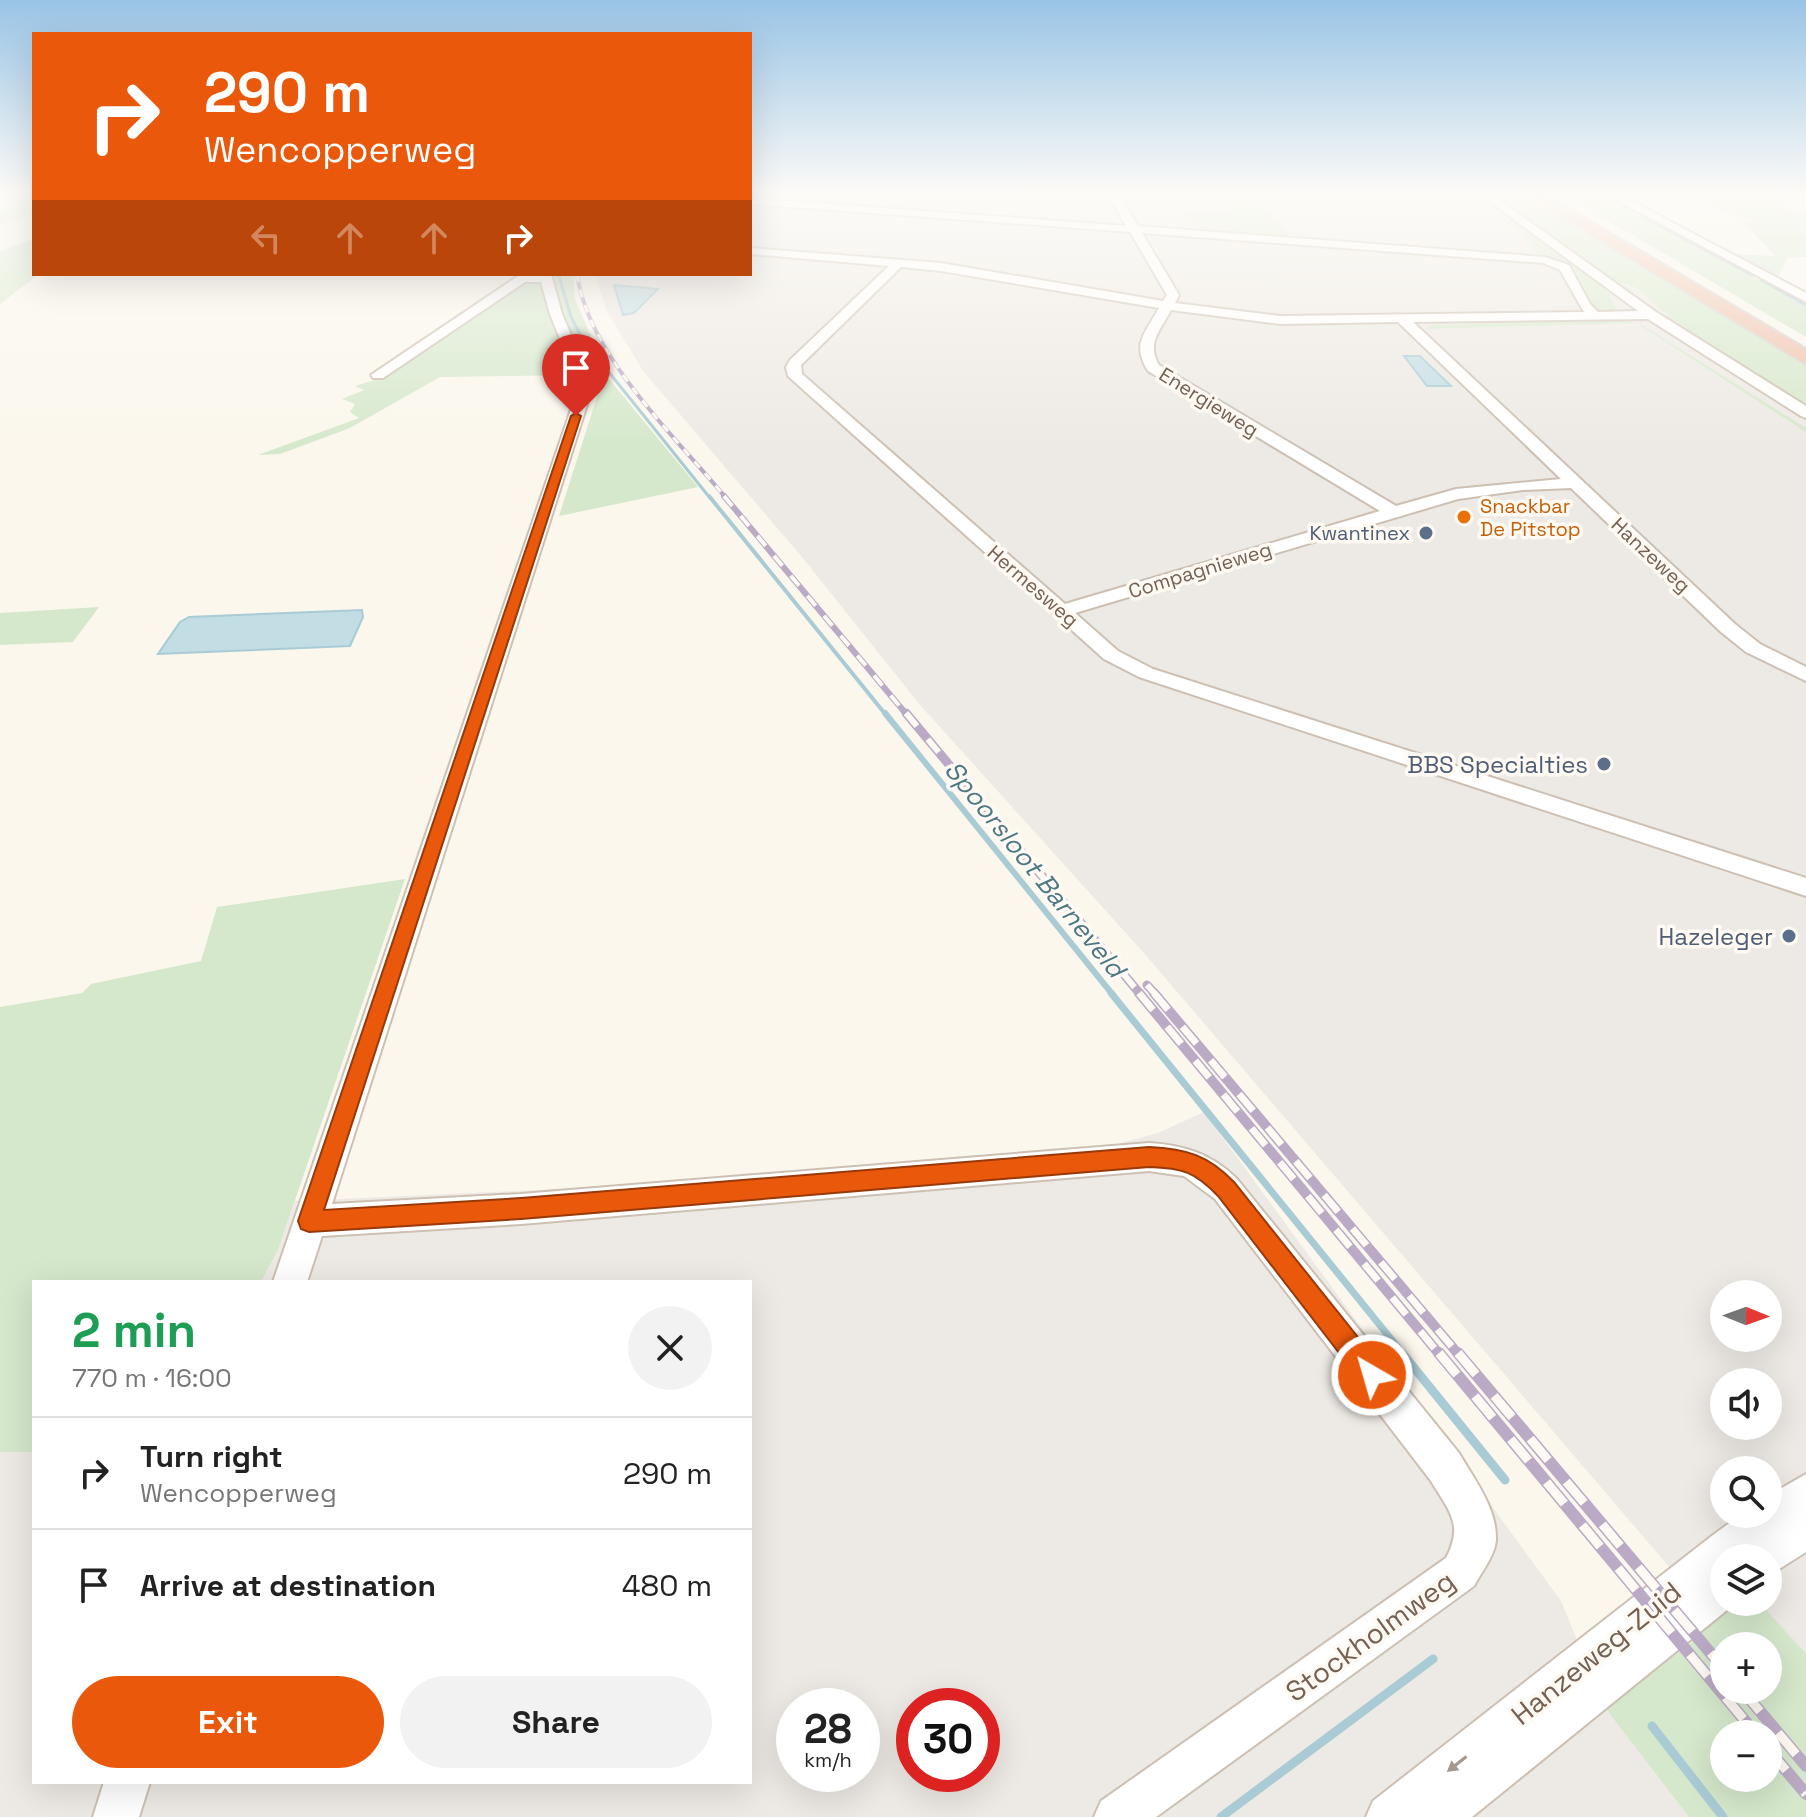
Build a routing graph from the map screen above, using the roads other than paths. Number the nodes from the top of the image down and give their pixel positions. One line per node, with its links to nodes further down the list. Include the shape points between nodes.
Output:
1 (519, 281): 18 (street)
2 (547, 281): 25 (street, via 586,386)
3 (880, 281): 22 (street, Hermesweg, via 795,363 795,376)
4 (1010, 281): 12 (street)
5 (1165, 281): 12 (street, via 1173,295)
6 (1572, 281): 14 (street)
7 (1606, 281): 13 (street)
8 (1677, 281): 17 (highway)
9 (1697, 281): 16 (highway)
10 (1774, 281): 11 (street)
11 (1806, 298)
12 (1168, 306): 15 (street, via 1280,320); 21 (street, Energieweg, via 1146,345 1153,368)
13 (1646, 315): 14 (street); 19 (street)
14 (1595, 316): 15 (street)
15 (1403, 320): 20 (street, Hanzeweg)
16 (1806, 344)
17 (1806, 358)
18 (378, 375)
19 (1806, 416)
20 (1574, 483): 21 (street, Compagnieweg, via 1482,490); 23 (street, Hanzeweg, via 1728,628 1753,648)
21 (1394, 512): 22 (street, Compagnieweg)
22 (1061, 611): 24 (street, Hermesweg, via 1111,655 1146,673)
23 (1806, 675)
24 (1806, 887)
25 (309, 1221): 26 (street); 33 (street, Stockholmweg, via 1149,1157 1207,1169 1445,1467 1472,1513 1476,1542 1460,1572)
26 (291, 1280)
27 (1806, 1493): 34 (street, Hanzeweg-Zuid, one-way to 34, via 1727,1549)
28 (1806, 1528): 29 (street)
29 (1782, 1545)
30 (1710, 1597): 35 (street, Hanzeweg-Zuid)
31 (126, 1784): 32 (street)
32 (116, 1817)
33 (1117, 1817)
34 (1389, 1817)
35 (1436, 1817)

